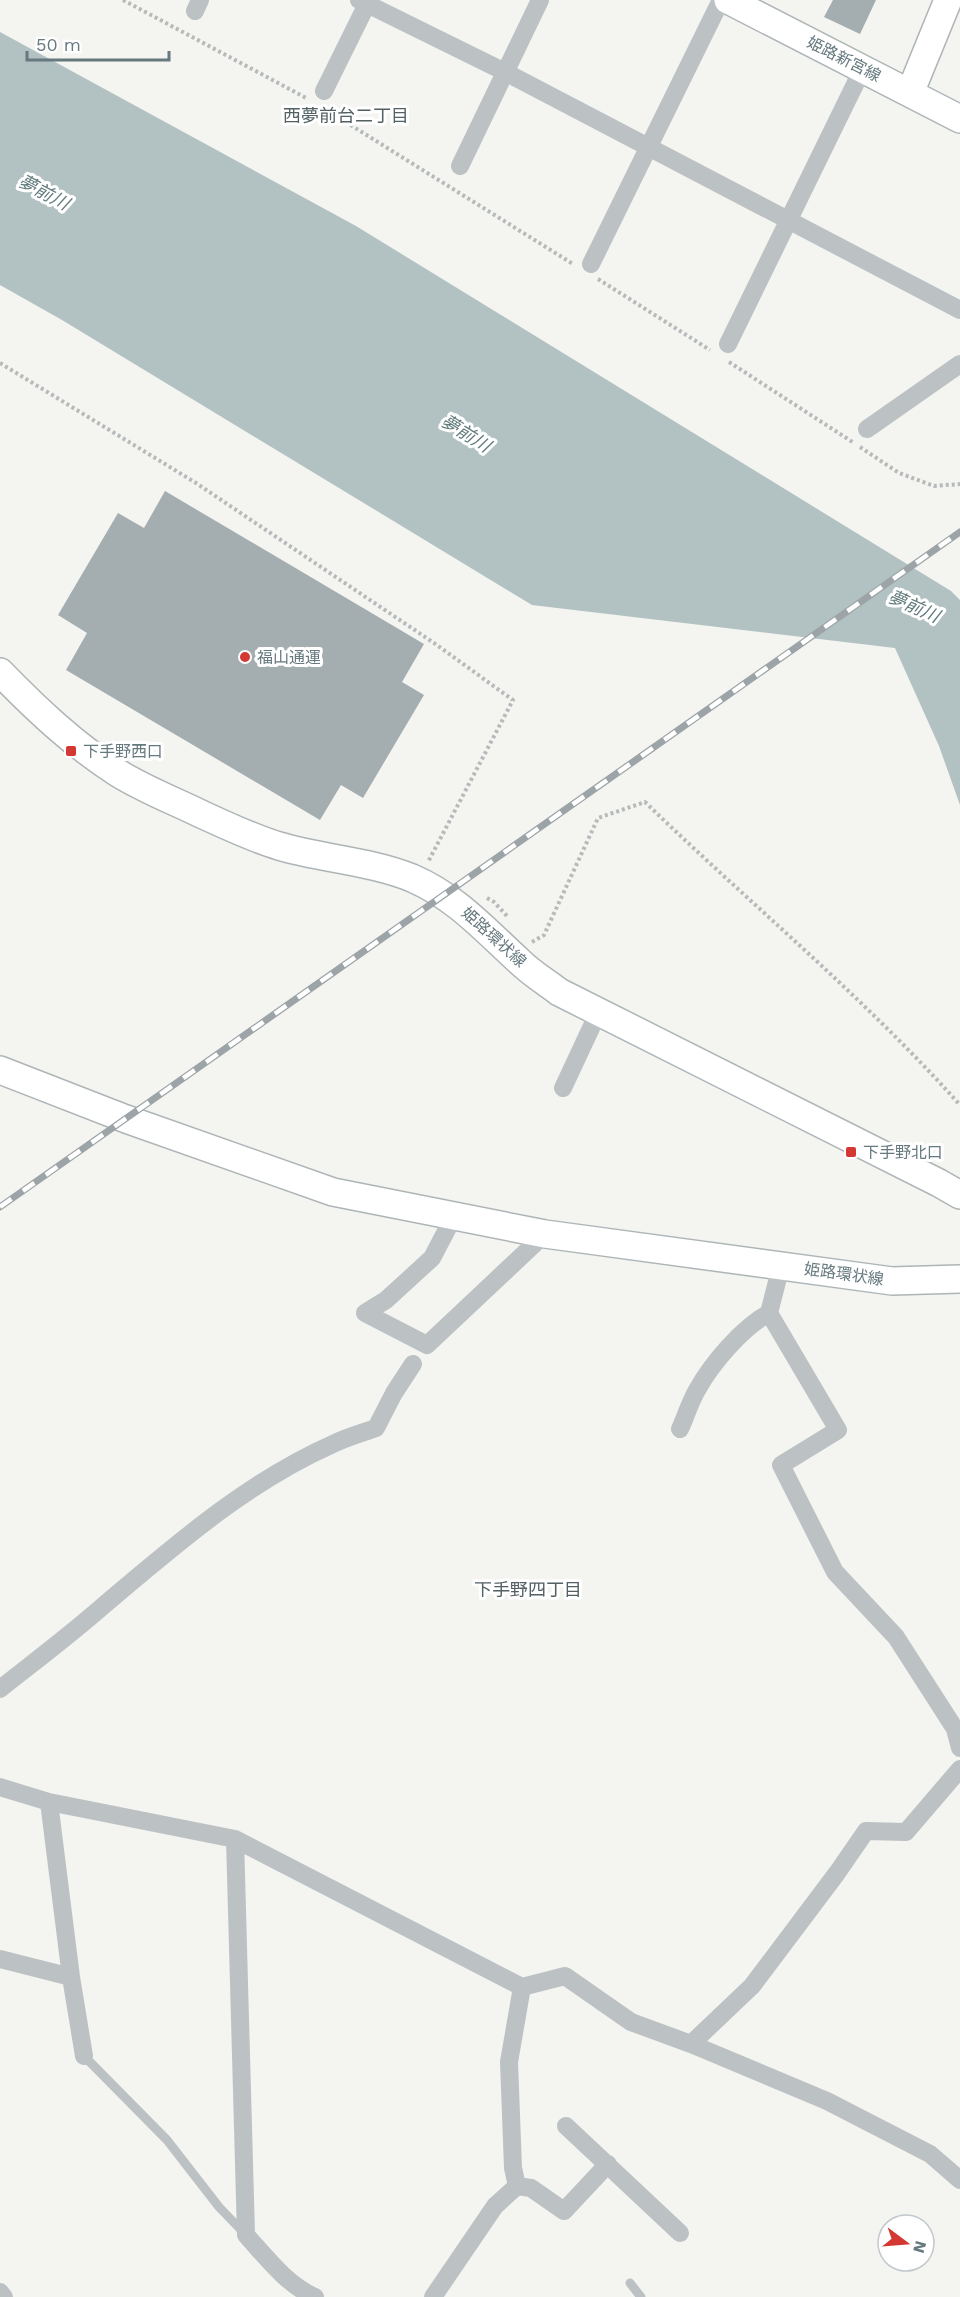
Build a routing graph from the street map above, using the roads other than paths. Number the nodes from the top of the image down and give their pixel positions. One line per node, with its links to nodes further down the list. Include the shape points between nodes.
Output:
1 (540, 0): 7 (street)
2 (721, 0): 11 (street)
3 (728, 0): 6 (main road, 姫路新宮線)
4 (948, 0): 8 (main road)
5 (365, 1): 7 (street); 9 (street)
6 (863, 68): 8 (main road, 姫路新宮線); 13 (street)
7 (506, 72): 11 (street); 12 (street)
8 (910, 93): 10 (main road, 姫路新宮線)
9 (318, 99)
10 (960, 120)
11 (650, 148): 13 (street); 14 (street)
12 (460, 166)
13 (787, 220): 15 (street); 16 (street)
14 (586, 268)
15 (960, 310)
16 (728, 344)
17 (960, 364): 18 (street)
18 (867, 429)
19 (0, 672): 20 (main road, 姫路環状線, via 86,751 154,793 248,835 306,854 378,868 427,885 471,914 521,963 559,992)
20 (598, 1013): 22 (street); 23 (main road, 姫路環状線)
21 (0, 1070): 24 (main road, 姫路環状線, via 333,1192)
22 (563, 1088)
23 (960, 1195)
24 (454, 1216): 25 (main road, 姫路環状線); 25 (street, via 432,1258 386,1300 365,1313 427,1345)
25 (545, 1234): 26 (main road, 姫路環状線)
26 (782, 1266): 27 (main road, 姫路環状線, via 892,1281); 28 (street)
27 (960, 1279)
28 (769, 1313): 30 (street, via 752,1323 721,1357 697,1390); 32 (street, via 838,1430 781,1465 836,1572 896,1637 955,1729)
29 (413, 1364): 31 (street, via 376,1428 309,1455 219,1512)
30 (680, 1429)
31 (0, 1689)
32 (960, 1748)
33 (960, 1769): 40 (street, via 906,1832 866,1831 752,1986)
34 (0, 1787): 35 (street)
35 (49, 1802): 36 (street); 38 (street)
36 (235, 1839): 39 (street); 47 (street)
37 (0, 1959): 38 (street)
38 (71, 1977): 41 (street)
39 (522, 1987): 40 (street, via 565,1977 631,2022); 45 (street, via 509,2062)
40 (691, 2044): 44 (street, via 827,2101 930,2154)
41 (84, 2056): 47 (lane, via 167,2140)
42 (566, 2126): 43 (street)
43 (608, 2164): 45 (street, via 564,2211 531,2188); 46 (street)
44 (960, 2180)
45 (517, 2186): 52 (street, via 495,2206)
46 (680, 2233)
47 (246, 2235): 51 (street, via 296,2285)
48 (630, 2283): 53 (lane)
49 (0, 2292): 50 (street)
50 (4, 2297)
51 (315, 2297)
52 (433, 2297)
53 (641, 2297)

